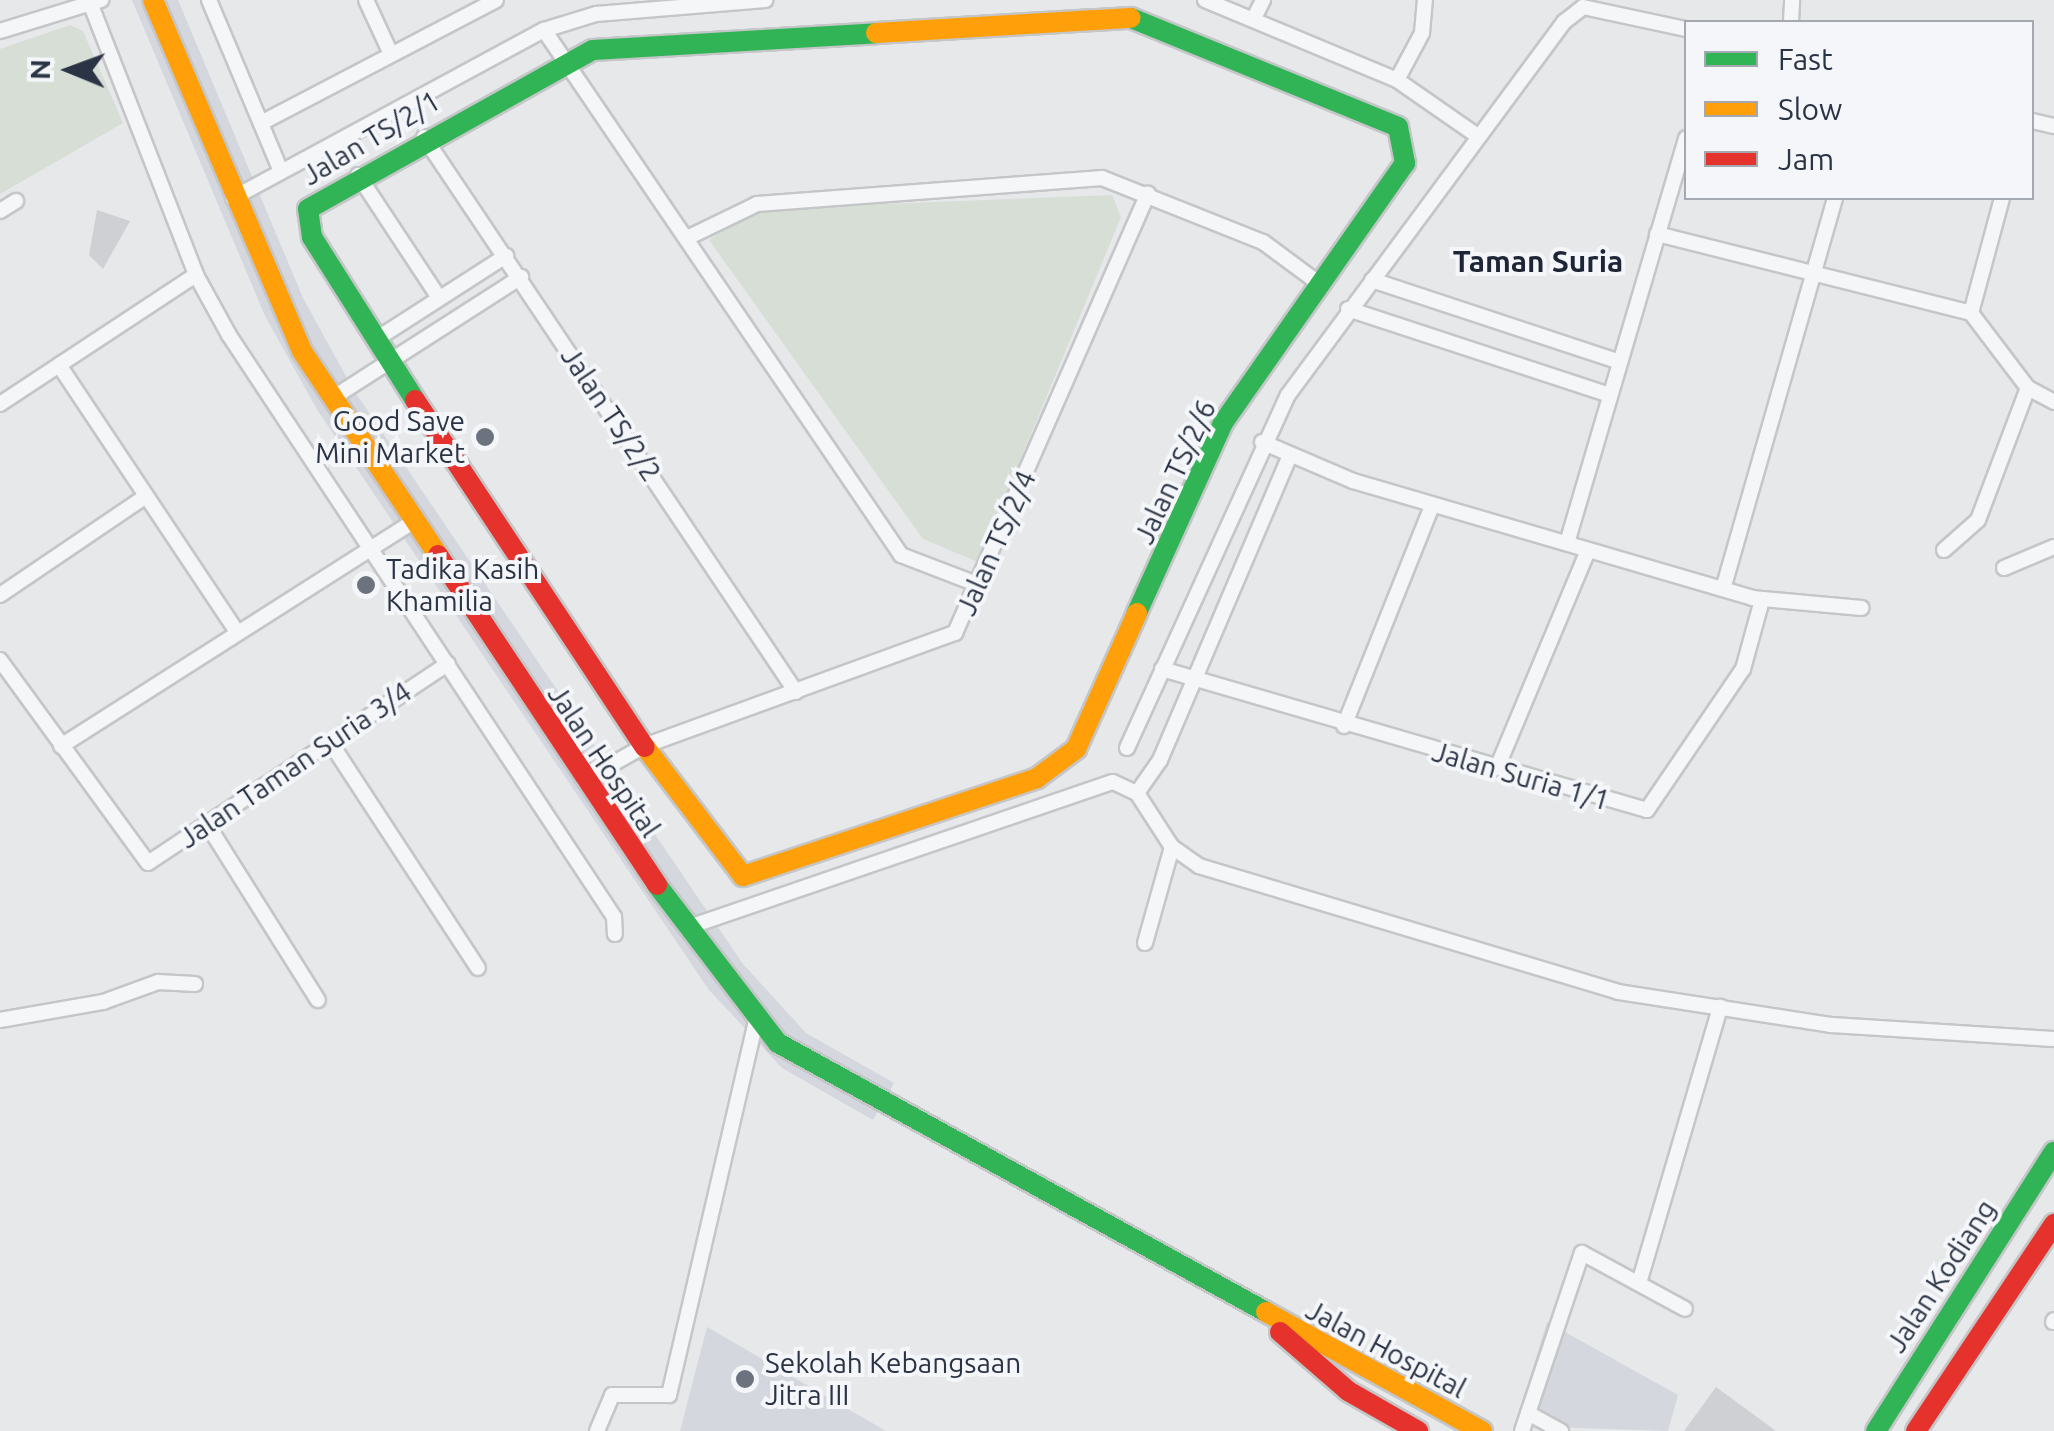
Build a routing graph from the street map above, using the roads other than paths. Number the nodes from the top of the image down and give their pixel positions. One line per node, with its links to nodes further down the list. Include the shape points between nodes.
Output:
1 (154, 0): 25 (main road, Jalan Hospital)
2 (209, 0): 18 (street)
3 (366, 0): 15 (street)
4 (496, 0): 15 (street)
5 (765, 0): 10 (street)
6 (1205, 0): 11 (street)
7 (1263, 0): 11 (street)
8 (1425, 0): 17 (street, via 1422,33)
9 (94, 1): 14 (street); 33 (street)
10 (654, 4): 13 (street)
11 (1254, 18): 17 (street)
12 (1684, 29): 19 (street, via 1575,10)
13 (544, 30): 16 (street); 22 (street)
14 (0, 32)
15 (391, 54): 18 (street)
16 (566, 60): 20 (main road, Jalan TS/2/1); 31 (street); 37 (main road, Jalan TS/2/6, via 603,48 993,23 1158,24 1406,138 1405,163)
17 (1397, 80): 19 (street)
18 (261, 123): 22 (street)
19 (1476, 135): 36 (street)
20 (424, 137): 23 (main road, Jalan TS/2/1); 32 (street, Jalan TS/2/2)
21 (1684, 145): 30 (street)
22 (282, 172): 25 (street)
23 (358, 175): 38 (street); 41 (main road, Jalan TS/2/1, via 311,204 307,224)
24 (1148, 194): 31 (street, via 1083,178 757,204); 37 (street, via 1262,242); 61 (street, Jalan TS/2/4)
25 (233, 198): 47 (main road, Jalan Hospital)
26 (16, 200): 29 (street)
27 (1834, 200): 35 (street)
28 (2001, 200): 40 (street)
29 (0, 211)
30 (1657, 234): 35 (street); 43 (street)
31 (687, 238): 61 (street, via 901,556)
32 (506, 256): 34 (street, Jalan TS/2/2); 38 (street)
33 (196, 275): 44 (street); 56 (street)
34 (520, 277): 42 (street); 71 (street, Jalan TS/2/2)
35 (1812, 278): 40 (street); 62 (street)
36 (1372, 280): 39 (street); 43 (street)
37 (1317, 282): 75 (main road, Jalan TS/2/6, via 1223,423 1088,731 1052,771 743,876)
38 (438, 298): 41 (street)
39 (1348, 309): 46 (street); 50 (street)
40 (1971, 314): 45 (street)
41 (376, 340): 42 (main road, Jalan TS/2/1)
42 (390, 362): 47 (street); 75 (main road, Jalan TS/2/6)
43 (1620, 362): 46 (street)
44 (60, 366): 49 (street); 52 (street)
45 (2028, 388): 48 (street); 59 (street, via 1978,520)
46 (1610, 394): 55 (street)
47 (331, 399): 54 (main road, Jalan Hospital)
48 (2054, 402)
49 (0, 404)
50 (1262, 442): 51 (street); 69 (street)
51 (1288, 460): 53 (street); 70 (street)
52 (146, 496): 63 (street); 66 (street)
53 (1432, 506): 55 (street); 72 (street)
54 (410, 523): 56 (street); 78 (main road, Jalan Hospital)
55 (1567, 544): 58 (street)
56 (373, 547): 66 (street); 68 (street)
57 (2054, 548): 60 (street)
58 (1588, 550): 62 (street); 77 (street)
59 (1944, 550)
60 (2004, 568)
61 (979, 585): 71 (street, Jalan TS/2/4, via 946,642)
62 (1724, 589): 64 (street)
63 (0, 595)
64 (1762, 600): 65 (street); 77 (street, Jalan Suria 1/1, via 1743,670 1656,805 1637,810)
65 (1862, 608)
66 (238, 633): 74 (street)
67 (0, 660): 74 (street)
68 (448, 664): 73 (street, Jalan Taman Suria 3/4); 83 (street, via 614,917)
69 (1162, 669): 70 (street, Jalan Suria 1/1); 76 (street)
70 (1191, 680): 72 (street, Jalan Suria 1/1); 79 (street)
71 (796, 692): 75 (street, Jalan TS/2/4)
72 (1344, 726): 77 (street, Jalan Suria 1/1)
73 (330, 742): 80 (street, Jalan Taman Suria 3/4); 85 (street)
74 (61, 746): 80 (street, Jalan Taman Suria 3/4, via 142,863)
75 (644, 746): 78 (street, Jalan TS/2/4)
76 (1126, 748)
77 (1497, 768)
78 (584, 780): 82 (main road, Jalan Hospital)
79 (1137, 792): 81 (street); 82 (street, via 1091,785)
80 (207, 824): 87 (street)
81 (1172, 846): 84 (street); 88 (street, via 1198,866 1599,986)
82 (686, 928): 89 (main road, Jalan Hospital)
83 (614, 934)
84 (1144, 942)
85 (478, 968)
86 (195, 984): 90 (street, via 158,982 103,1002)
87 (318, 1000)
88 (1720, 1007): 91 (street, via 1831,1026); 94 (street)
89 (756, 1016): 96 (main road, Jalan Hospital, via 788,1048); 99 (street, via 669,1396 612,1395)
90 (0, 1020)
91 (2054, 1039)
92 (2054, 1152): 104 (main road, Jalan Kodiang)
93 (2054, 1224): 97 (main road)
94 (1639, 1283): 95 (street); 98 (street, via 1582,1253)
95 (1685, 1309)
96 (1264, 1317): 100 (main road, Jalan Hospital, via 1348,1391); 101 (main road, Jalan Hospital, via 1343,1350)
97 (1966, 1358): 105 (main road); 106 (main road)
98 (1528, 1413): 102 (street); 103 (street)
99 (597, 1431)
100 (1418, 1431)
101 (1482, 1431)
102 (1522, 1431)
103 (1562, 1431)
104 (1876, 1431)
105 (1916, 1431)
106 (1929, 1431)

